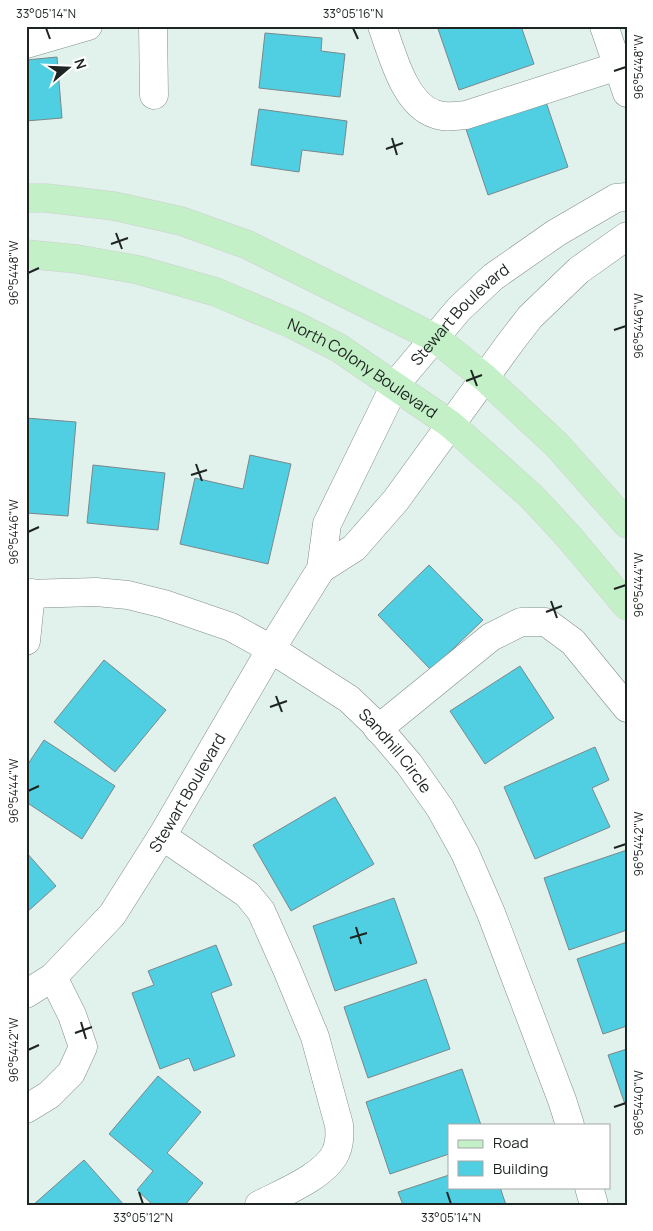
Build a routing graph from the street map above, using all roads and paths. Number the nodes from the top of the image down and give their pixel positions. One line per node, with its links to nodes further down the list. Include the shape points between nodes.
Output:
1 (88, 26): 5 (street)
2 (153, 26): 8 (street)
3 (382, 26): 6 (street, via 400,76 412,96 434,114 466,115)
4 (604, 26): 6 (street)
5 (26, 44)
6 (618, 66): 7 (street)
7 (627, 93)
8 (154, 95)
9 (627, 197): 13 (street, Stewart Boulevard, via 616,198 493,277 459,309)
10 (26, 198): 13 (main road, via 114,206 181,221 248,245)
11 (627, 236): 14 (street, Stewart Boulevard, via 579,270 530,318)
12 (26, 254): 15 (main road, North Colony Boulevard, via 139,270 216,292 339,348)
13 (435, 338): 14 (main road); 15 (street, Stewart Boulevard)
14 (485, 378): 16 (street, Stewart Boulevard); 17 (main road, via 557,445)
15 (395, 385): 16 (main road, North Colony Boulevard); 18 (street, Stewart Boulevard, via 327,524)
16 (450, 424): 18 (street, Stewart Boulevard, via 396,500 354,548); 20 (main road, North Colony Boulevard, via 532,497)
17 (627, 524)
18 (321, 569): 22 (street, Stewart Boulevard)
19 (29, 593): 21 (street); 22 (street, Sandhill Circle, via 128,595 231,627)
20 (627, 606)
21 (26, 641)
22 (271, 649): 24 (street, Sandhill Circle, via 349,699); 25 (street, Stewart Boulevard)
23 (627, 708): 24 (street, via 573,642 546,622 521,622 491,636)
24 (378, 729): 29 (street, Sandhill Circle, via 409,764 440,808 465,854 491,913)
25 (162, 836): 26 (street, Stewart Boulevard, via 112,914); 31 (street, via 247,894 261,911 315,1037 339,1125 340,1138 335,1154 321,1170)
26 (53, 977): 27 (street, Stewart Boulevard); 28 (street, via 83,1047 71,1073 49,1095)
27 (26, 994)
28 (26, 1110)
29 (570, 1124)
30 (589, 1188): 32 (street)
31 (259, 1205)
32 (594, 1205)

